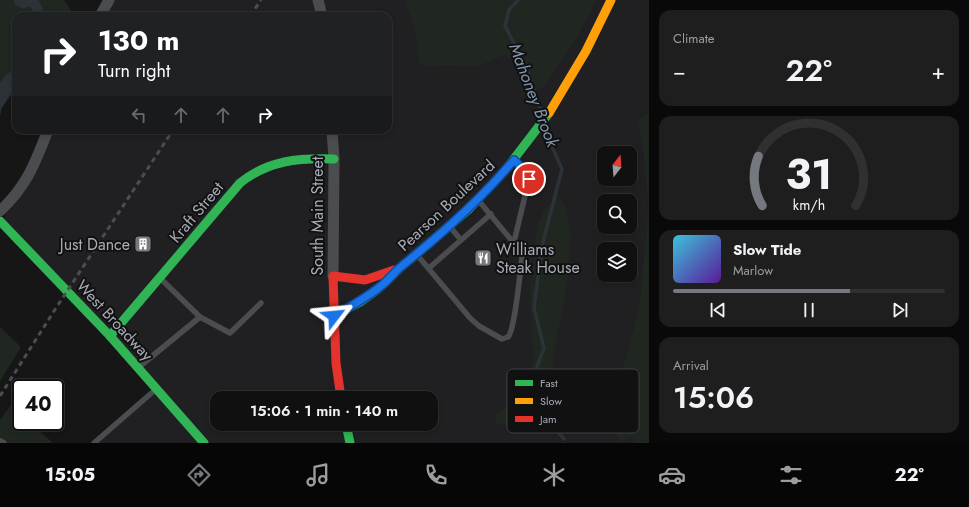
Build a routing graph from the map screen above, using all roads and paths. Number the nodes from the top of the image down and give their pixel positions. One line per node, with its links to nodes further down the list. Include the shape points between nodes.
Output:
1 (109, 0): 4 (street)
2 (318, 0): 5 (street)
3 (611, 0): 9 (street, Pearson Boulevard, via 583,59 548,115)
4 (102, 12)
5 (321, 12)
6 (46, 134): 11 (street, via 29,175 18,193)
7 (332, 134): 8 (street, South Main Street)
8 (334, 159): 20 (street, South Main Street); 21 (street, Kraft Street, via 286,161 268,166 247,177)
9 (514, 160): 10 (street, Pearson Boulevard); 16 (lane, via 529,179)
10 (478, 200): 12 (lane); 14 (street, Pearson Boulevard)
11 (0, 211)
12 (491, 214): 15 (lane); 16 (lane)
13 (0, 221): 25 (street, West Broadway)
14 (450, 226): 15 (lane); 17 (street, Pearson Boulevard)
15 (462, 240): 19 (lane)
16 (514, 242): 19 (lane, via 522,258 511,333 505,339 479,326 470,318)
17 (417, 254): 18 (street, Pearson Boulevard); 19 (lane)
18 (400, 268): 20 (street, Pearson Boulevard, via 365,280); 23 (street, Pearson Boulevard, via 382,286)
19 (429, 268)
20 (333, 276): 23 (street, South Main Street)
21 (160, 278): 24 (lane); 25 (street, Kraft Street)
22 (261, 303): 24 (lane, via 230,333)
23 (334, 316): 28 (street, South Main Street)
24 (200, 317): 26 (lane)
25 (110, 336): 26 (street, West Broadway)
26 (138, 367): 27 (street, West Broadway)
27 (157, 388): 32 (lane); 33 (street, West Broadway)
28 (340, 391)
29 (347, 431): 34 (street)
30 (0, 441): 31 (lane)
31 (4, 443)
32 (94, 443)
33 (204, 443)
34 (350, 443)

